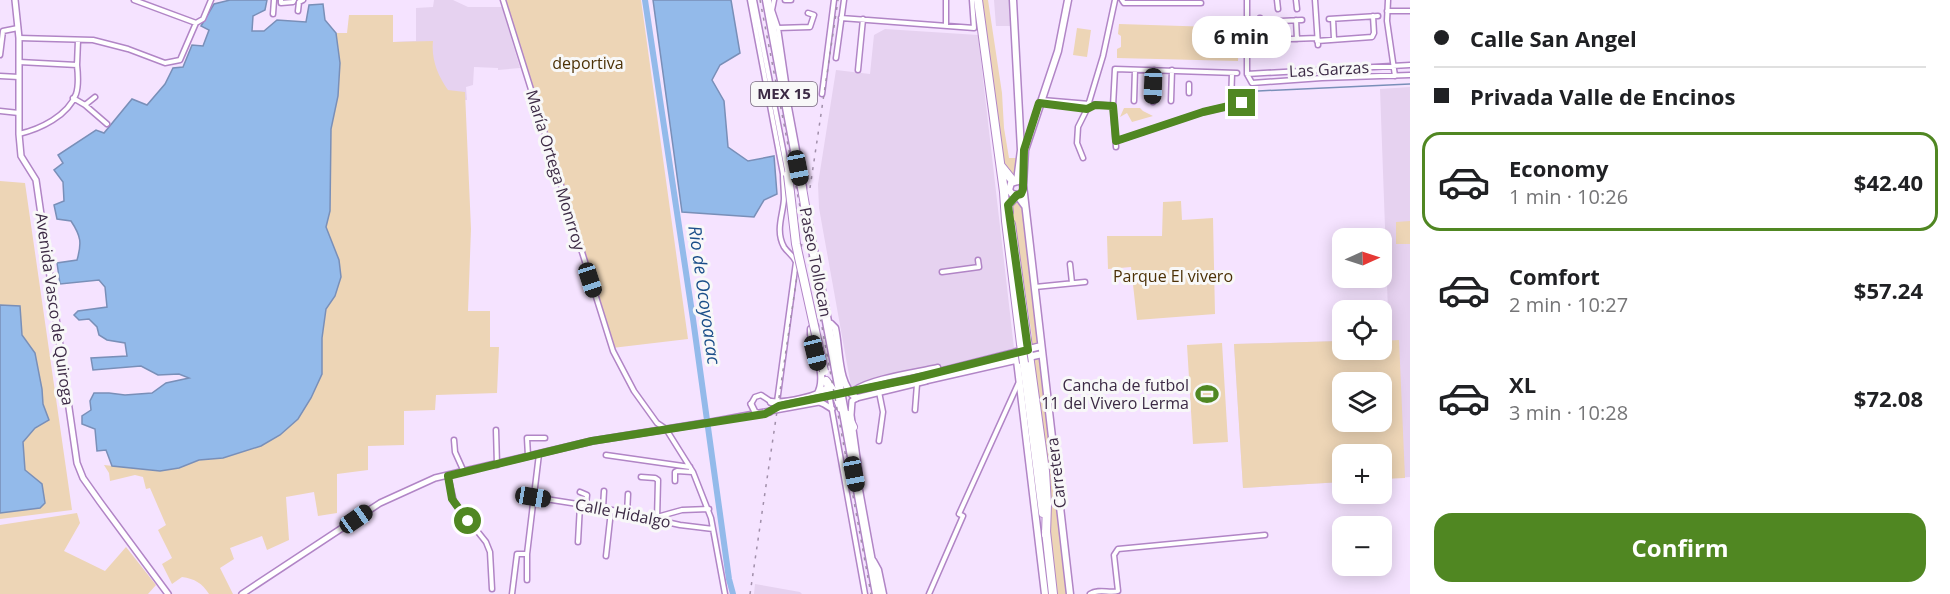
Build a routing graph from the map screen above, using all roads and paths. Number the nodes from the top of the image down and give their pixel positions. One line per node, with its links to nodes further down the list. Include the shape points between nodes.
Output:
1 (15, 0): 42 (street, Avenida Vasco de Quiroga)
2 (134, 0): 39 (street)
3 (211, 0): 39 (street)
4 (274, 0): 34 (street)
5 (303, 0): 26 (street, via 298,9)
6 (503, 0): 126 (street, María Ortega Monrroy, via 613,351 634,391 657,423)
7 (752, 0): 89 (street); 117 (street, via 783,174 781,235 784,247 796,262)
8 (766, 0): 82 (highway, Paseo Tollocan / MEX 15)
9 (774, 0): 43 (street, via 772,10)
10 (786, 0): 11 (street)
11 (791, 0)
12 (834, 0): 40 (street)
13 (844, 0): 35 (street)
14 (946, 0): 41 (street)
15 (972, 0): 41 (street, via 974,28)
16 (978, 0): 88 (highway)
17 (1013, 0): 86 (main road)
18 (1068, 0): 74 (main road, via 1058,51)
19 (1115, 0): 80 (street)
20 (1122, 0): 28 (street)
21 (1247, 0): 61 (street)
22 (1277, 0): 29 (street)
23 (1296, 0): 30 (street)
24 (1315, 0): 49 (street)
25 (1389, 0): 32 (street)
26 (294, 1): 27 (street)
27 (281, 3)
28 (1201, 3)
29 (1278, 9)
30 (1297, 9)
31 (1410, 11): 32 (street)
32 (1388, 12): 55 (street)
33 (807, 13): 43 (street, via 814,15 810,27)
34 (273, 14)
35 (841, 18): 36 (street); 40 (street, via 838,25); 51 (street)
36 (863, 19): 41 (street); 57 (street)
37 (1296, 20): 38 (street); 46 (street); 46 (street, via 1260,20 1263,40)
38 (1302, 20)
39 (198, 22): 48 (street, via 181,59 168,63 116,45)
40 (831, 24): 69 (street)
41 (946, 26)
42 (18, 28): 44 (street, via 6,29); 45 (street, Avenida Vasco de Quiroga)
43 (778, 28): 82 (street, via 788,82)
44 (1, 34): 50 (street)
45 (19, 38): 48 (street); 52 (street, Avenida Vasco de Quiroga)
46 (1297, 39): 49 (street)
47 (1334, 39): 47 (street, via 1373,36 1376,16 1331,19); 49 (street)
48 (78, 40): 53 (street)
49 (1317, 41)
50 (0, 55)
51 (836, 58)
52 (19, 62): 53 (street); 65 (street, Avenida Vasco de Quiroga)
53 (77, 65): 71 (street, via 78,83)
54 (1410, 65): 55 (street, Las Garzas)
55 (1395, 66): 56 (street, Las Garzas); 64 (street)
56 (1322, 69): 61 (street, Las Garzas); 66 (street)
57 (858, 70)
58 (1135, 70): 59 (street); 72 (street); 79 (street, via 1114,70)
59 (1154, 70): 60 (street); 75 (street)
60 (1172, 70): 73 (street); 78 (street, via 1235,73)
61 (1247, 74): 66 (street, Las Garzas, via 1252,83)
62 (1410, 75): 64 (street, Las Garzas)
63 (0, 76): 65 (street)
64 (1395, 76): 66 (street, Las Garzas)
65 (19, 77): 83 (street, Avenida Vasco de Quiroga)
66 (1322, 78)
67 (1189, 84): 68 (street)
68 (1190, 93)
69 (822, 94)
70 (95, 96): 77 (street)
71 (73, 98): 77 (street); 85 (street, via 44,126)
72 (1134, 101)
73 (1171, 101)
74 (1040, 102): 80 (street); 86 (main road)
75 (1152, 102)
76 (1242, 103): 78 (street)
77 (85, 105): 84 (street)
78 (1231, 105): 79 (street, via 1116,144)
79 (1113, 106): 80 (street)
80 (1088, 107): 87 (street, via 1076,134)
81 (0, 111): 83 (street)
82 (787, 111): 90 (highway, Paseo Tollocan / MEX 15)
83 (19, 113): 85 (street, Avenida Vasco de Quiroga)
84 (107, 124)
85 (19, 134): 161 (street, Avenida Vasco de Quiroga, via 21,156 36,180 77,463 83,478)
86 (1023, 150): 91 (main road, Carretera)
87 (1083, 158)
88 (999, 163): 91 (highway); 91 (highway)
89 (788, 175): 108 (highway, bridge, via 795,244)
90 (802, 188): 93 (highway, Paseo Tollocan / MEX 15, bridge)
91 (1015, 192): 92 (main road); 92 (main road, Carretera); 103 (highway); 153 (highway, bridge, via 1006,221)
92 (1026, 209): 99 (main road, Carretera)
93 (811, 240): 115 (highway, Paseo Tollocan / MEX 15)
94 (978, 260): 96 (street, via 979,267)
95 (1070, 264): 98 (street)
96 (942, 272)
97 (1085, 282): 98 (street)
98 (1072, 283): 99 (street)
99 (1035, 287): 102 (main road, Carretera)
100 (831, 324): 114 (main road, via 845,383)
101 (815, 326): 112 (main road, via 811,334 822,384)
102 (1041, 346): 103 (main road); 104 (main road, Carretera)
103 (1029, 353): 104 (main road); 105 (main road); 111 (highway)
104 (1042, 354): 109 (main road, Carretera)
105 (1013, 357): 107 (main road); 107 (main road); 113 (main road, via 1020,381)
106 (938, 367): 114 (street, via 860,386 854,389)
107 (914, 380): 110 (street); 117 (street, bridge); 119 (street)
108 (827, 384): 112 (main road); 118 (street); 121 (highway)
109 (1046, 387): 111 (main road, via 1039,385); 171 (main road, Carretera)
110 (879, 392): 114 (street); 130 (street, via 884,412)
111 (1035, 392): 153 (highway, via 1045,471)
112 (817, 395): 117 (main road)
113 (1018, 395): 168 (street, via 959,514 963,516); 169 (main road)
114 (855, 397): 125 (street, via 850,404)
115 (842, 402): 121 (highway, Paseo Tollocan / MEX 15); 125 (highway)
116 (751, 404): 117 (street, via 761,395); 120 (street, via 755,412); 122 (street)
117 (777, 404): 120 (street)
118 (832, 409): 120 (street, via 819,402); 165 (street)
119 (915, 410)
120 (765, 413): 122 (street)
121 (843, 415): 150 (highway, Paseo Tollocan / MEX 15)
122 (747, 416): 123 (street)
123 (711, 422): 124 (street)
124 (704, 423): 126 (street)
125 (853, 427): 150 (street)
126 (666, 429): 131 (street); 135 (street, María Ortega Monrroy)
127 (496, 430): 134 (street)
128 (545, 438): 132 (street, via 526,439)
129 (454, 440): 136 (street)
130 (879, 441)
131 (539, 453): 132 (street); 143 (street)
132 (528, 456): 134 (street)
133 (606, 456): 135 (street)
134 (497, 465): 136 (street)
135 (692, 469): 139 (street, via 675,472); 147 (street, María Ortega Monrroy)
136 (464, 472): 137 (street)
137 (448, 476): 160 (street, via 454,502 490,552); 162 (street, via 435,478 386,504)
138 (641, 477): 151 (street, via 658,480)
139 (675, 481)
140 (604, 491): 146 (street)
141 (580, 492): 145 (street, via 587,495)
142 (628, 494): 149 (street)
143 (533, 497): 144 (street, Calle Hidalgo); 156 (street)
144 (580, 504): 145 (street, Calle Hidalgo); 155 (street)
145 (586, 505): 146 (street, Calle Hidalgo)
146 (603, 508): 148 (street, Calle Hidalgo)
147 (709, 509): 151 (street, via 682,510); 152 (street, María Ortega Monrroy)
148 (611, 511): 149 (street, Calle Hidalgo); 158 (street)
149 (627, 514): 151 (street, Calle Hidalgo)
150 (862, 514): 157 (highway, Paseo Tollocan / MEX 15)
151 (656, 518): 152 (street, Calle Hidalgo)
152 (713, 529): 164 (street, María Ortega Monrroy)
153 (1046, 535): 170 (highway)
154 (1265, 535): 172 (street, via 1118,549 1114,555 1118,591)
155 (578, 542)
156 (527, 554): 159 (street); 163 (street, via 517,554)
157 (870, 555): 166 (highway, Paseo Tollocan / MEX 15); 167 (main road, via 878,570)
158 (606, 556)
159 (527, 580)
160 (492, 589)
161 (168, 594)
162 (242, 594)
163 (512, 594)
164 (724, 594)
165 (865, 594)
166 (877, 594)
167 (882, 594)
168 (928, 594)
169 (1045, 594)
170 (1053, 594)
171 (1070, 594)
172 (1090, 594)

